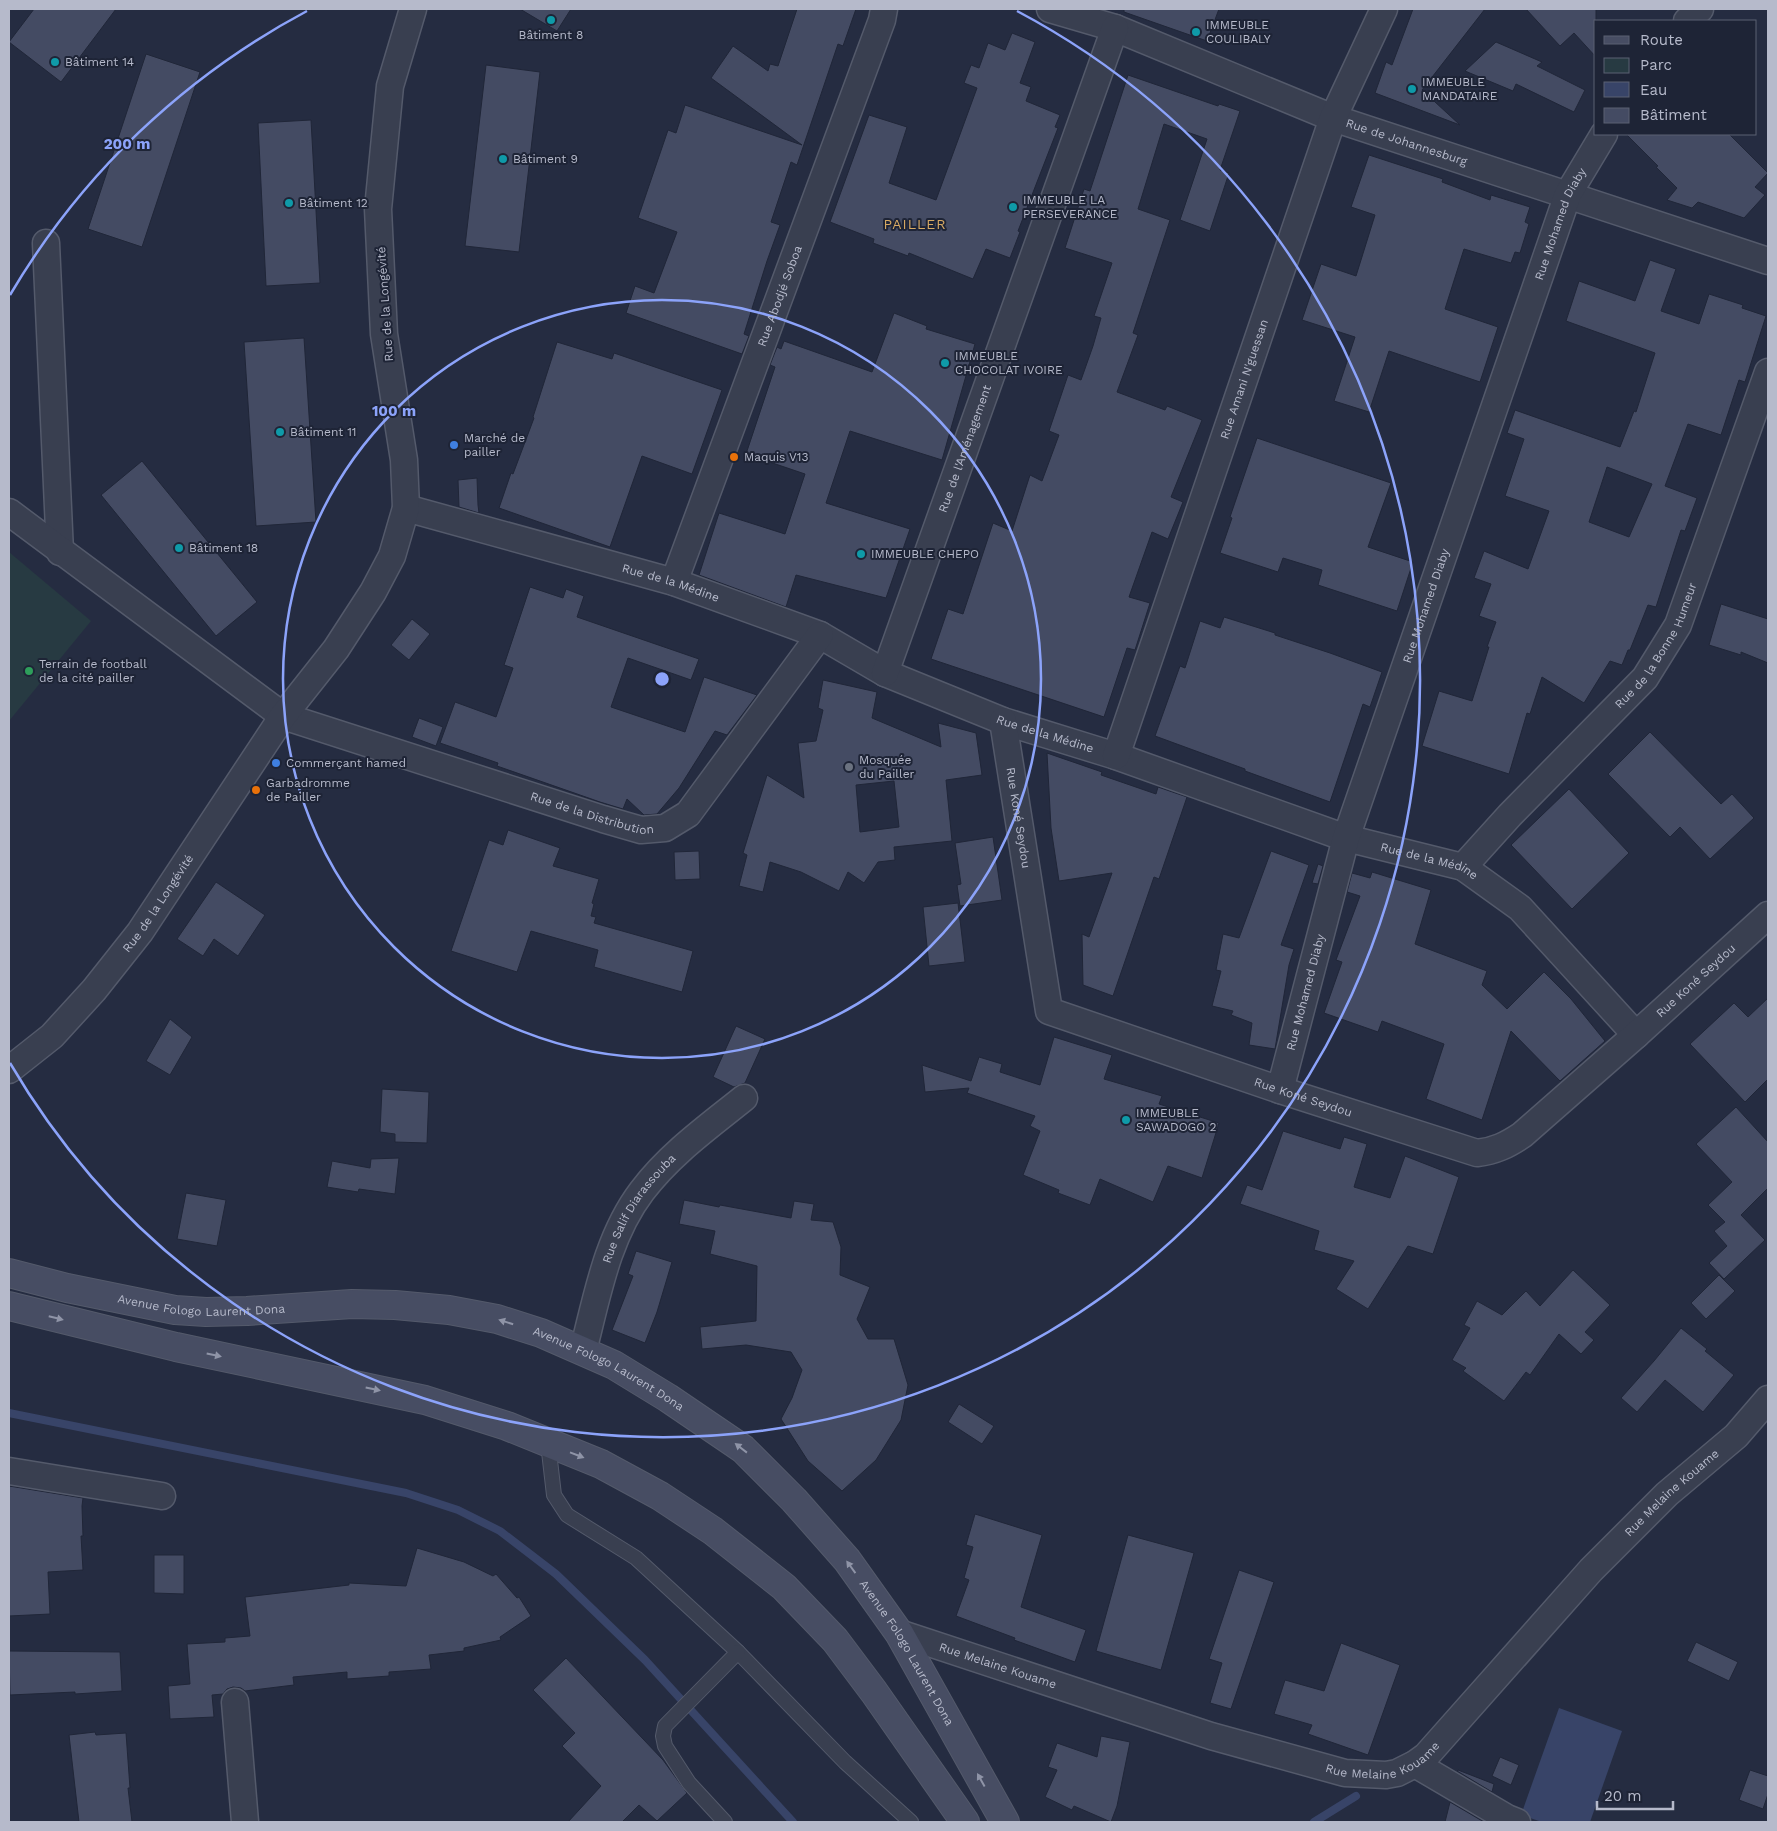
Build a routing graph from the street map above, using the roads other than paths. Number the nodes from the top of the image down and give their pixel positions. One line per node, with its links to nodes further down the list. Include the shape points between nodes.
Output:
1 (413, 9): 14 (street, Rue de la Longévité, via 390,86 378,208 384,334 404,460)
2 (884, 9): 17 (street, Rue Abodjé Soboa)
3 (1050, 9): 7 (street, Rue de Johannesburg)
4 (1384, 9): 8 (street, Rue Amani N'guessan)
5 (1700, 9): 6 (street)
6 (1688, 20)
7 (1115, 28): 8 (street, Rue de Johannesburg); 19 (street, Rue de l'Aménagement)
8 (1333, 118): 10 (street, Rue de Johannesburg); 22 (street, Rue Amani N'guessan)
9 (1603, 135): 10 (street, Rue Mohamed Diaby)
10 (1568, 194): 12 (street, Rue de Johannesburg); 23 (street, Rue Mohamed Diaby)
11 (46, 243): 16 (street)
12 (1768, 261)
13 (1768, 372): 24 (street, Rue de la Bonne Humeur, via 1678,625 1646,678)
14 (406, 508): 17 (street, Rue de la Médine); 20 (street, Rue de la Longévité, via 392,556 373,592 336,649)
15 (9, 512): 16 (street)
16 (60, 552): 20 (street)
17 (674, 582): 18 (street, Rue de la Médine)
18 (820, 635): 19 (street, Rue de la Médine); 20 (street, Rue de la Distribution, via 688,814 665,828 642,830 603,819)
19 (885, 673): 21 (street, Rue de la Médine)
20 (283, 716): 27 (street, Rue de la Longévité, via 140,932 58,1029)
21 (1003, 721): 22 (street, Rue de la Médine); 28 (street, Rue Koné Seydou, via 1049,1011)
22 (1116, 756): 23 (street, Rue de la Médine)
23 (1346, 838): 24 (street, Rue de la Médine); 28 (street, Rue Mohamed Diaby)
24 (1463, 867): 26 (street, Rue de la Médine, via 1520,908)
25 (1768, 915): 26 (street, Rue Koné Seydou)
26 (1636, 1035): 28 (street, Rue Koné Seydou, via 1522,1135 1494,1151 1477,1153)
27 (9, 1070)
28 (1280, 1090)
29 (744, 1098): 32 (street, Rue Salif Diarassouba, via 675,1155 642,1191 622,1223 607,1261)
30 (9, 1273): 32 (main road, Avenue Fologo Laurent Dona, one-way to 30, via 524,1327 449,1310 352,1304 247,1311 175,1310)
31 (9, 1306): 34 (main road, one-way to 34, via 176,1347 425,1400 507,1426)
32 (583, 1351): 37 (main road, Avenue Fologo Laurent Dona, one-way to 32, via 847,1560 743,1449 668,1398 614,1365)
33 (1768, 1399): 40 (street, Rue Melaine Kouame, via 1736,1436 1667,1494 1591,1570 1426,1756)
34 (548, 1443): 38 (lane, via 554,1495 567,1515 636,1558); 44 (main road, one-way to 44, via 601,1464 660,1496 713,1531 784,1587 835,1640)
35 (9, 1471): 36 (street)
36 (162, 1496)
37 (899, 1633): 40 (street, Rue Melaine Kouame, via 1211,1736 1345,1773 1392,1774); 45 (main road, Avenue Fologo Laurent Dona, one-way to 37)
38 (738, 1652): 42 (lane, via 666,1726 663,1736 665,1746 689,1783); 43 (lane, via 845,1762)
39 (235, 1702): 41 (street)
40 (1415, 1764): 46 (street)
41 (245, 1822)
42 (724, 1822)
43 (911, 1822)
44 (965, 1822)
45 (1005, 1822)
46 (1517, 1822)

